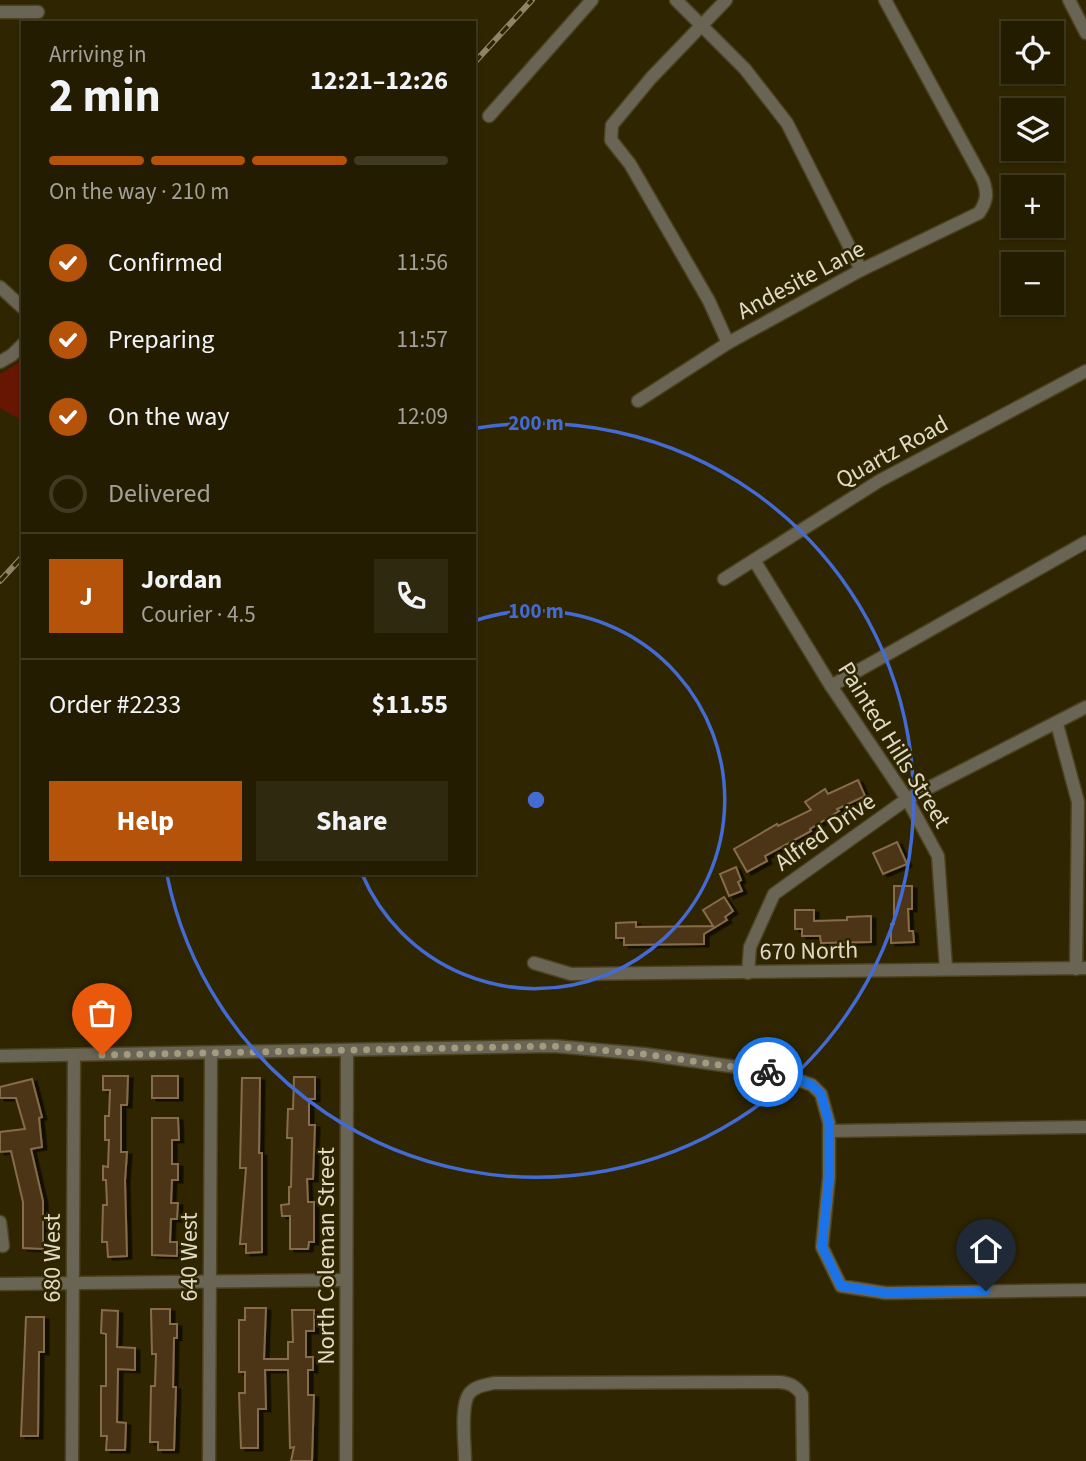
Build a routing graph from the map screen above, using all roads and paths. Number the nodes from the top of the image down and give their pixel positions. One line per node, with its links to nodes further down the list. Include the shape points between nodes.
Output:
1 (592, 0): 10 (street)
2 (676, 0): 8 (street)
3 (726, 0): 8 (street)
4 (885, 0): 11 (street, Andesite Lane, via 983,180 986,203 979,213)
5 (1069, 0): 9 (street)
6 (0, 12): 7 (street)
7 (38, 12)
8 (702, 25): 11 (street, via 745,69 787,123); 14 (street, via 612,125 611,140 709,301)
9 (1086, 33)
10 (489, 116)
11 (862, 270): 14 (street, Andesite Lane)
12 (0, 287): 13 (street)
13 (21, 306)
14 (728, 343): 18 (street, Andesite Lane)
15 (21, 346): 16 (street)
16 (0, 362)
17 (1086, 371): 20 (street, Quartz Road, via 878,481)
18 (638, 401)
19 (1086, 542): 22 (street)
20 (754, 560): 21 (street, Quartz Road); 22 (street, Painted Hills Street)
21 (724, 579)
22 (831, 686): 25 (street, Painted Hills Street)
23 (1086, 707): 24 (street, Alfred Drive)
24 (1057, 724): 25 (street, Alfred Drive); 28 (street, via 1078,802)
25 (907, 799): 27 (street, Painted Hills Street, via 939,856); 29 (street, Alfred Drive, via 774,894 750,947)
26 (534, 963): 29 (street, 670 North, via 571,974)
27 (946, 968): 28 (street, 670 North); 29 (street, 670 North)
28 (1081, 968)
29 (748, 973)
30 (347, 1051): 31 (street); 35 (street, via 516,1046 618,1051 758,1070 812,1085 821,1094); 38 (street, North Coleman Street)
31 (211, 1053): 32 (street); 39 (street, 640 West)
32 (75, 1055): 33 (street); 40 (street, 680 West)
33 (0, 1056)
34 (1086, 1127): 35 (street)
35 (829, 1131): 42 (street, via 822,1247 841,1286 886,1293)
36 (0, 1222): 37 (street)
37 (3, 1247)
38 (346, 1280): 39 (street); 45 (street, North Coleman Street)
39 (210, 1281): 40 (street); 44 (street, 640 West)
40 (73, 1283): 41 (street); 43 (street, 680 West)
41 (0, 1284)
42 (1086, 1290)
43 (72, 1461)
44 (209, 1461)
45 (346, 1461)
46 (465, 1461): 47 (street, via 465,1402 477,1387 494,1383 779,1382 789,1383 802,1395)
47 (803, 1461)

